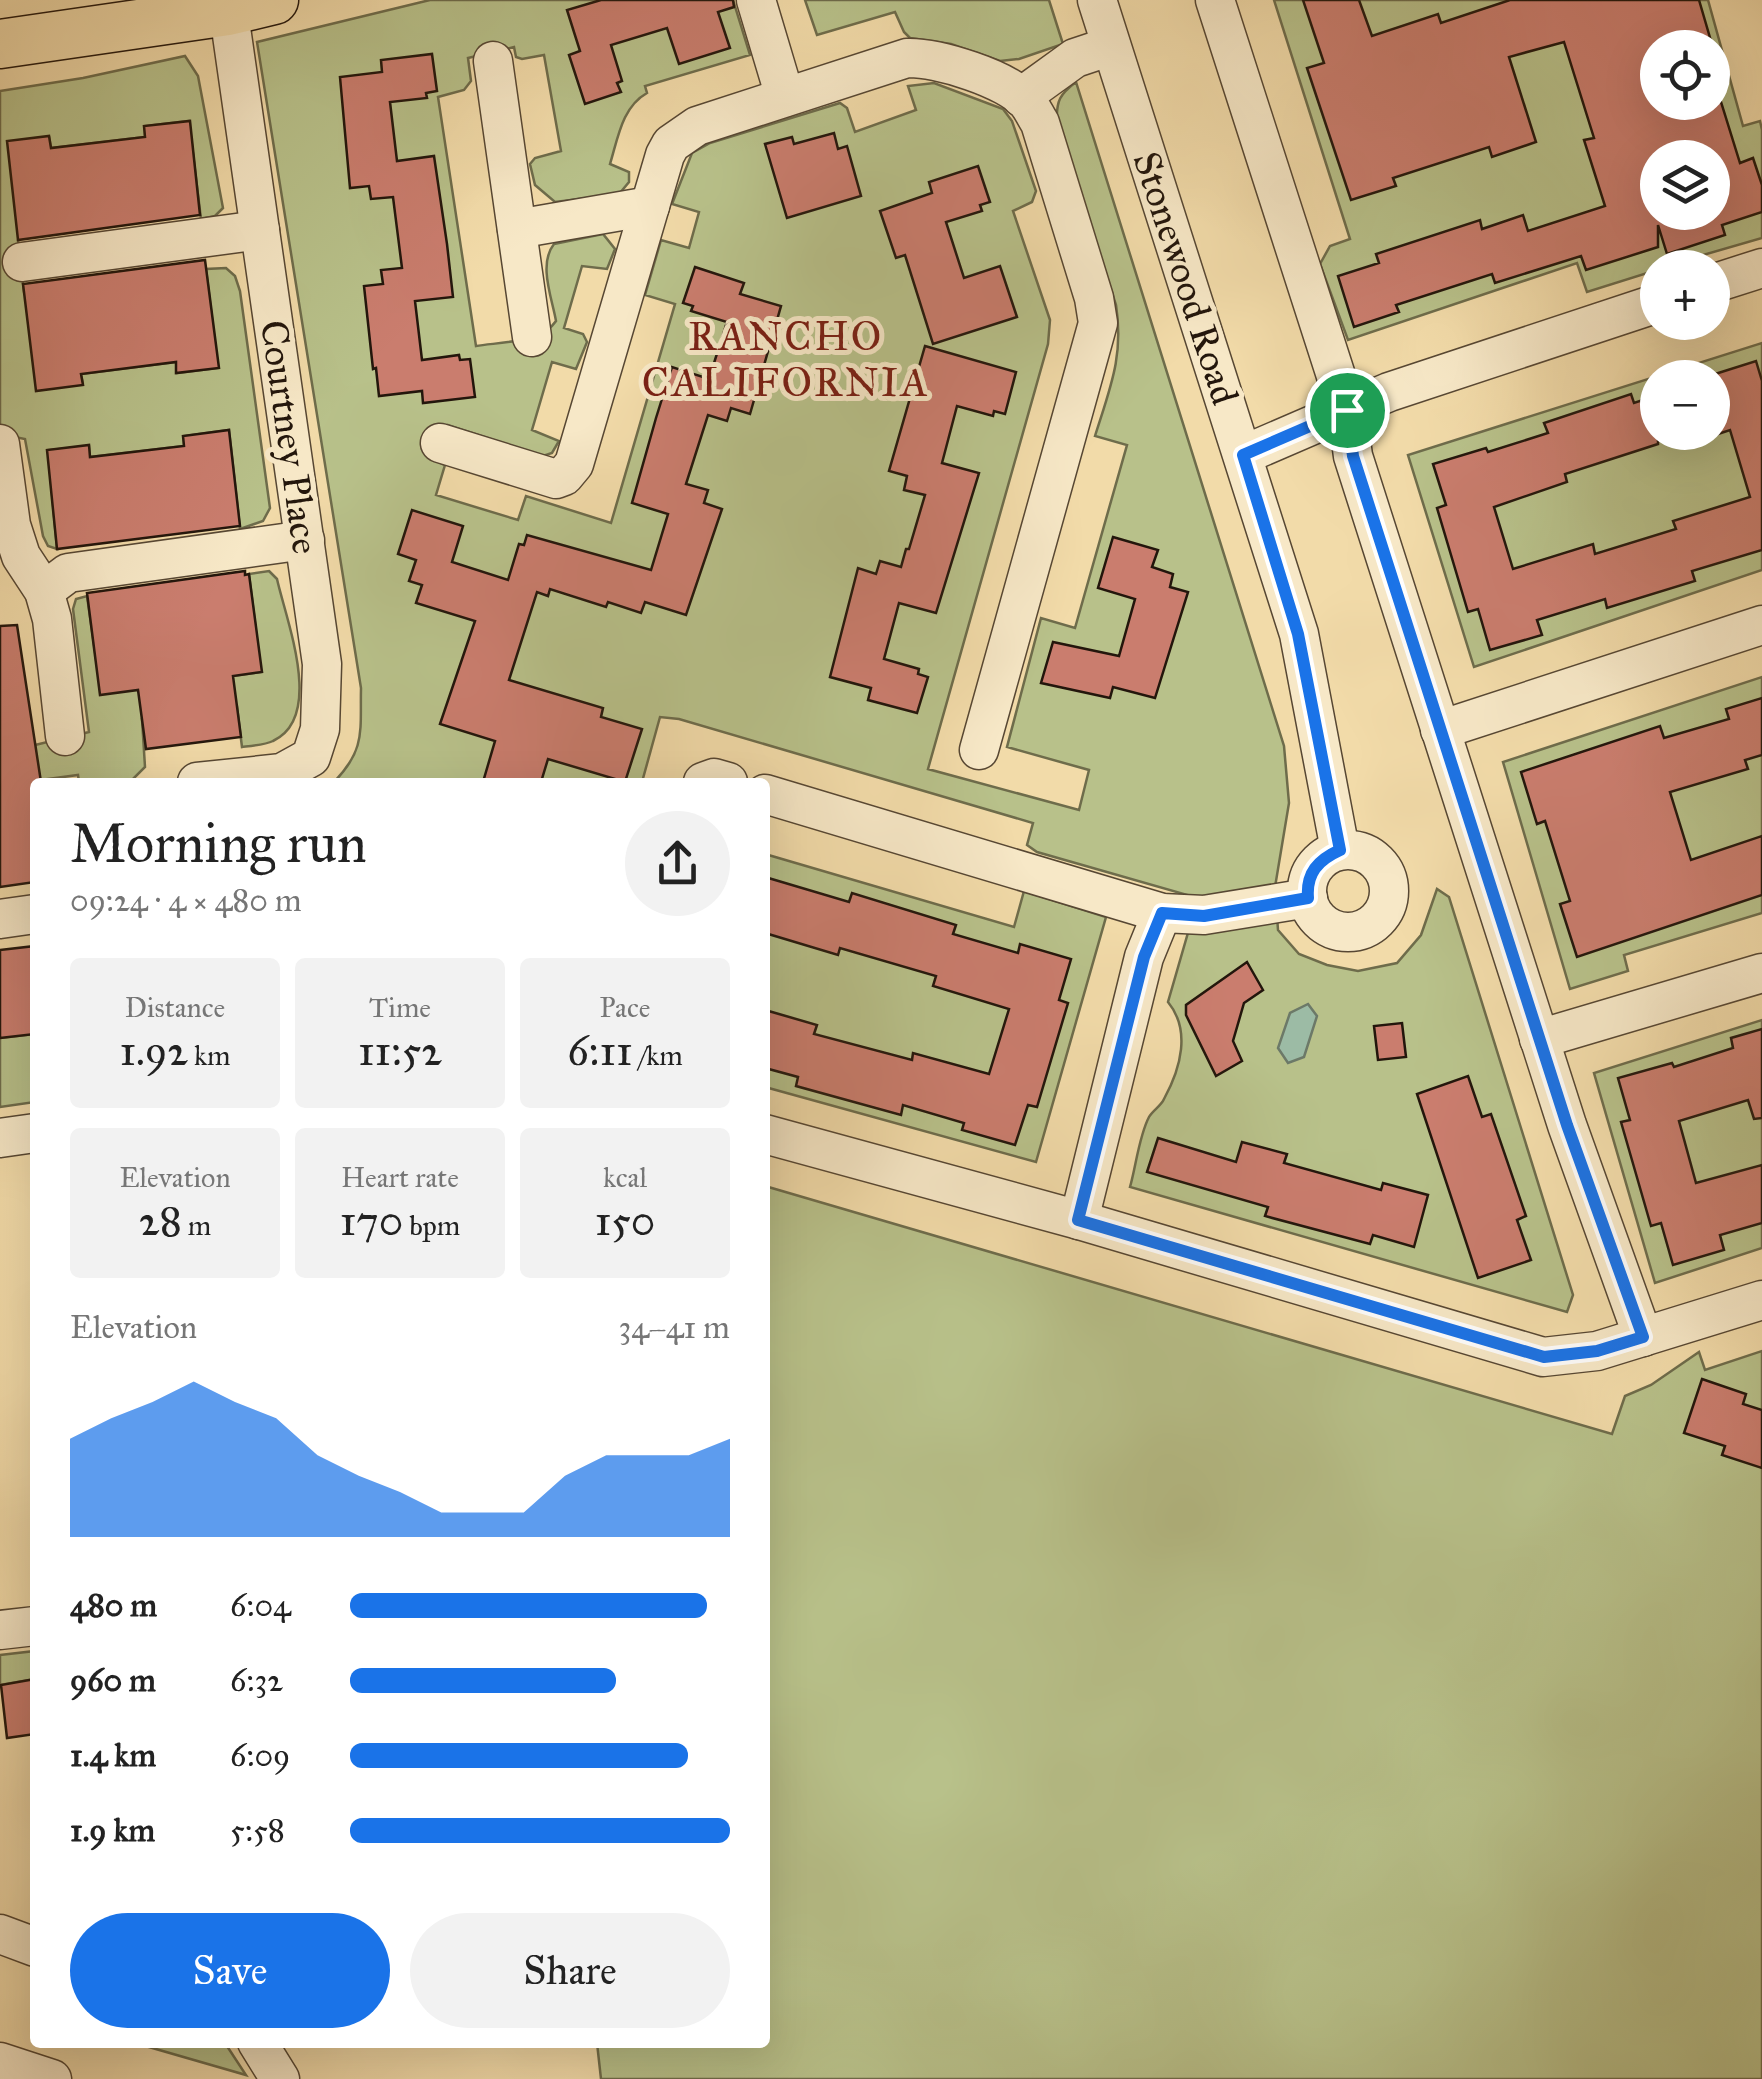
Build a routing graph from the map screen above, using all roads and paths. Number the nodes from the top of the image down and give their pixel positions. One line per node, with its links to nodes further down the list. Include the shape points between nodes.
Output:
1 (274, 0): 5 (main road)
2 (756, 0): 10 (street)
3 (1096, 0): 7 (street, Stonewood Road)
4 (1215, 0): 19 (street)
5 (228, 5): 6 (main road); 13 (street, Courtney Place)
6 (0, 44)
7 (1111, 46): 9 (street, via 1074,58); 22 (street, Stonewood Road)
8 (493, 61): 12 (street)
9 (1021, 96): 10 (street, via 978,74 922,58); 28 (street, via 1040,124 1098,323)
10 (785, 97): 11 (street, via 683,134 665,155)
11 (650, 206): 12 (street); 20 (street, via 574,464 564,476 556,479)
12 (517, 229): 18 (street)
13 (260, 230): 14 (street); 23 (street, Courtney Place)
14 (22, 262)
15 (1762, 268): 16 (street)
16 (1730, 278)
17 (1640, 308): 19 (street)
18 (532, 337)
19 (1347, 410): 22 (street); 26 (street, via 1353,456)
20 (440, 442)
21 (0, 444): 24 (street, via 11,524 21,556)
22 (1243, 455): 31 (street, Stonewood Road, via 1298,634)
23 (304, 540): 24 (street, via 68,572); 29 (street, Courtney Place, via 322,664 320,729 310,758 282,773)
24 (44, 591): 27 (street)
25 (1762, 625): 26 (street)
26 (1440, 730): 37 (street)
27 (65, 736)
28 (980, 750)
29 (235, 778)
30 (770, 795): 33 (street)
31 (1340, 850): 32 (street, via 1316,865); 32 (street, via 1368,854 1387,875 1388,904 1381,916 1360,930 1334,930 1314,914)
32 (1308, 898): 33 (street, via 1204,916)
33 (1162, 913): 41 (street, via 1144,957)
34 (30, 915): 35 (street)
35 (0, 919)
36 (1762, 973): 37 (street)
37 (1539, 1040): 43 (street)
38 (30, 1134): 40 (street)
39 (770, 1135): 41 (street)
40 (0, 1138)
41 (1078, 1220): 43 (street, via 1544,1357)
42 (1762, 1300): 43 (street)
43 (1643, 1337)
44 (30, 1627): 45 (street)
45 (0, 1630)
46 (0, 1934): 47 (street)
47 (30, 1945)
48 (260, 2048): 51 (street)
49 (0, 2062): 50 (street)
50 (52, 2079)
51 (280, 2079)

